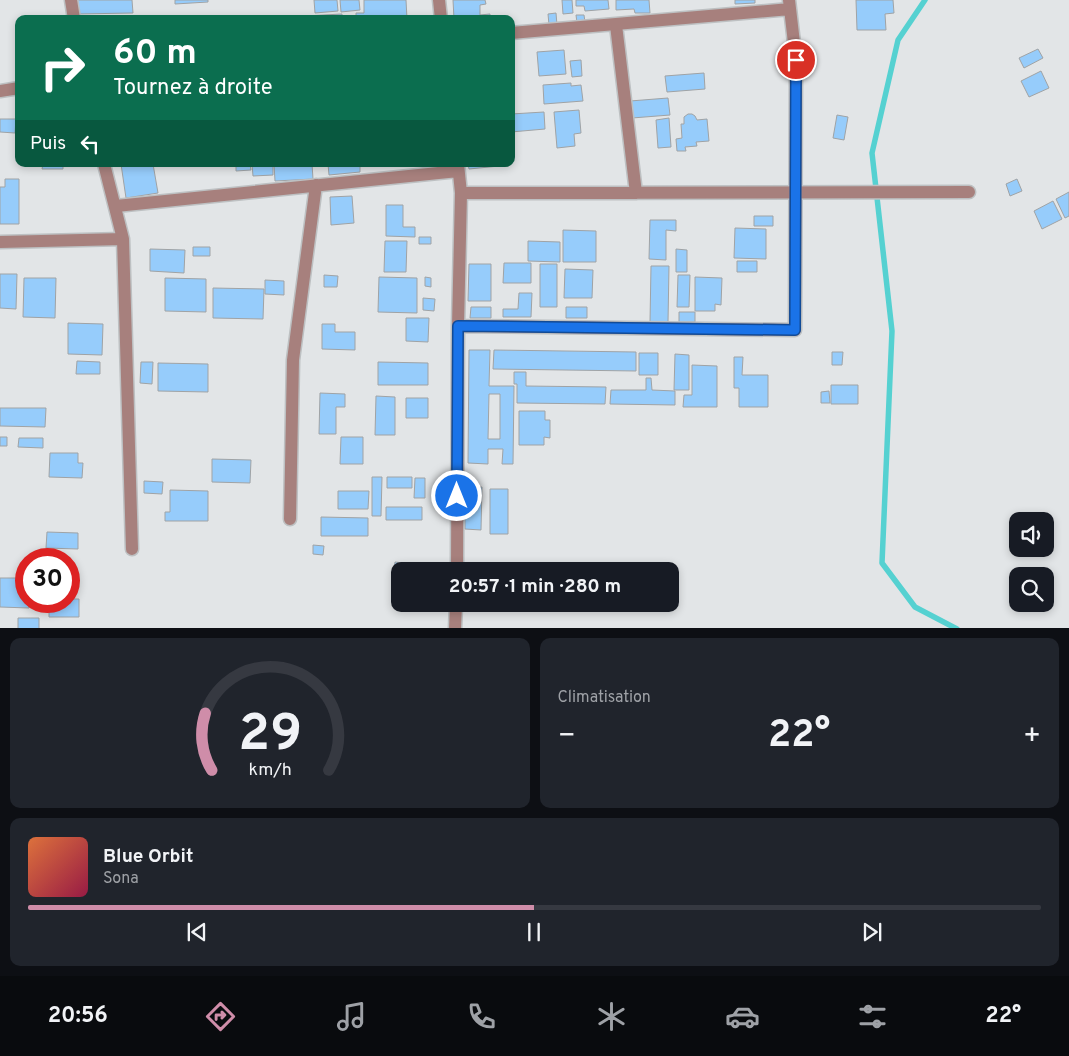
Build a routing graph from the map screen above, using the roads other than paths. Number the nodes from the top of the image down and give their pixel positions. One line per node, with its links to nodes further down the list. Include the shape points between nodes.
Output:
1 (71, 0): 4 (street)
2 (439, 0): 5 (street)
3 (790, 4): 6 (street); 13 (street, via 796,60)
4 (73, 15)
5 (441, 15)
6 (616, 25): 7 (street); 16 (street)
7 (515, 33)
8 (15, 89): 9 (street)
9 (0, 91)
10 (105, 167): 17 (street)
11 (458, 167): 12 (street); 15 (street)
12 (316, 185): 17 (street); 21 (street, via 293,360)
13 (794, 192): 14 (street); 16 (street); 20 (street, via 795,330)
14 (969, 192)
15 (461, 193): 16 (street); 20 (street)
16 (636, 193)
17 (116, 206): 18 (street)
18 (123, 239): 19 (street); 22 (street)
19 (0, 242)
20 (458, 326): 23 (street)
21 (290, 519)
22 (132, 550)
23 (457, 562)
24 (456, 612): 25 (street)
25 (455, 628)

